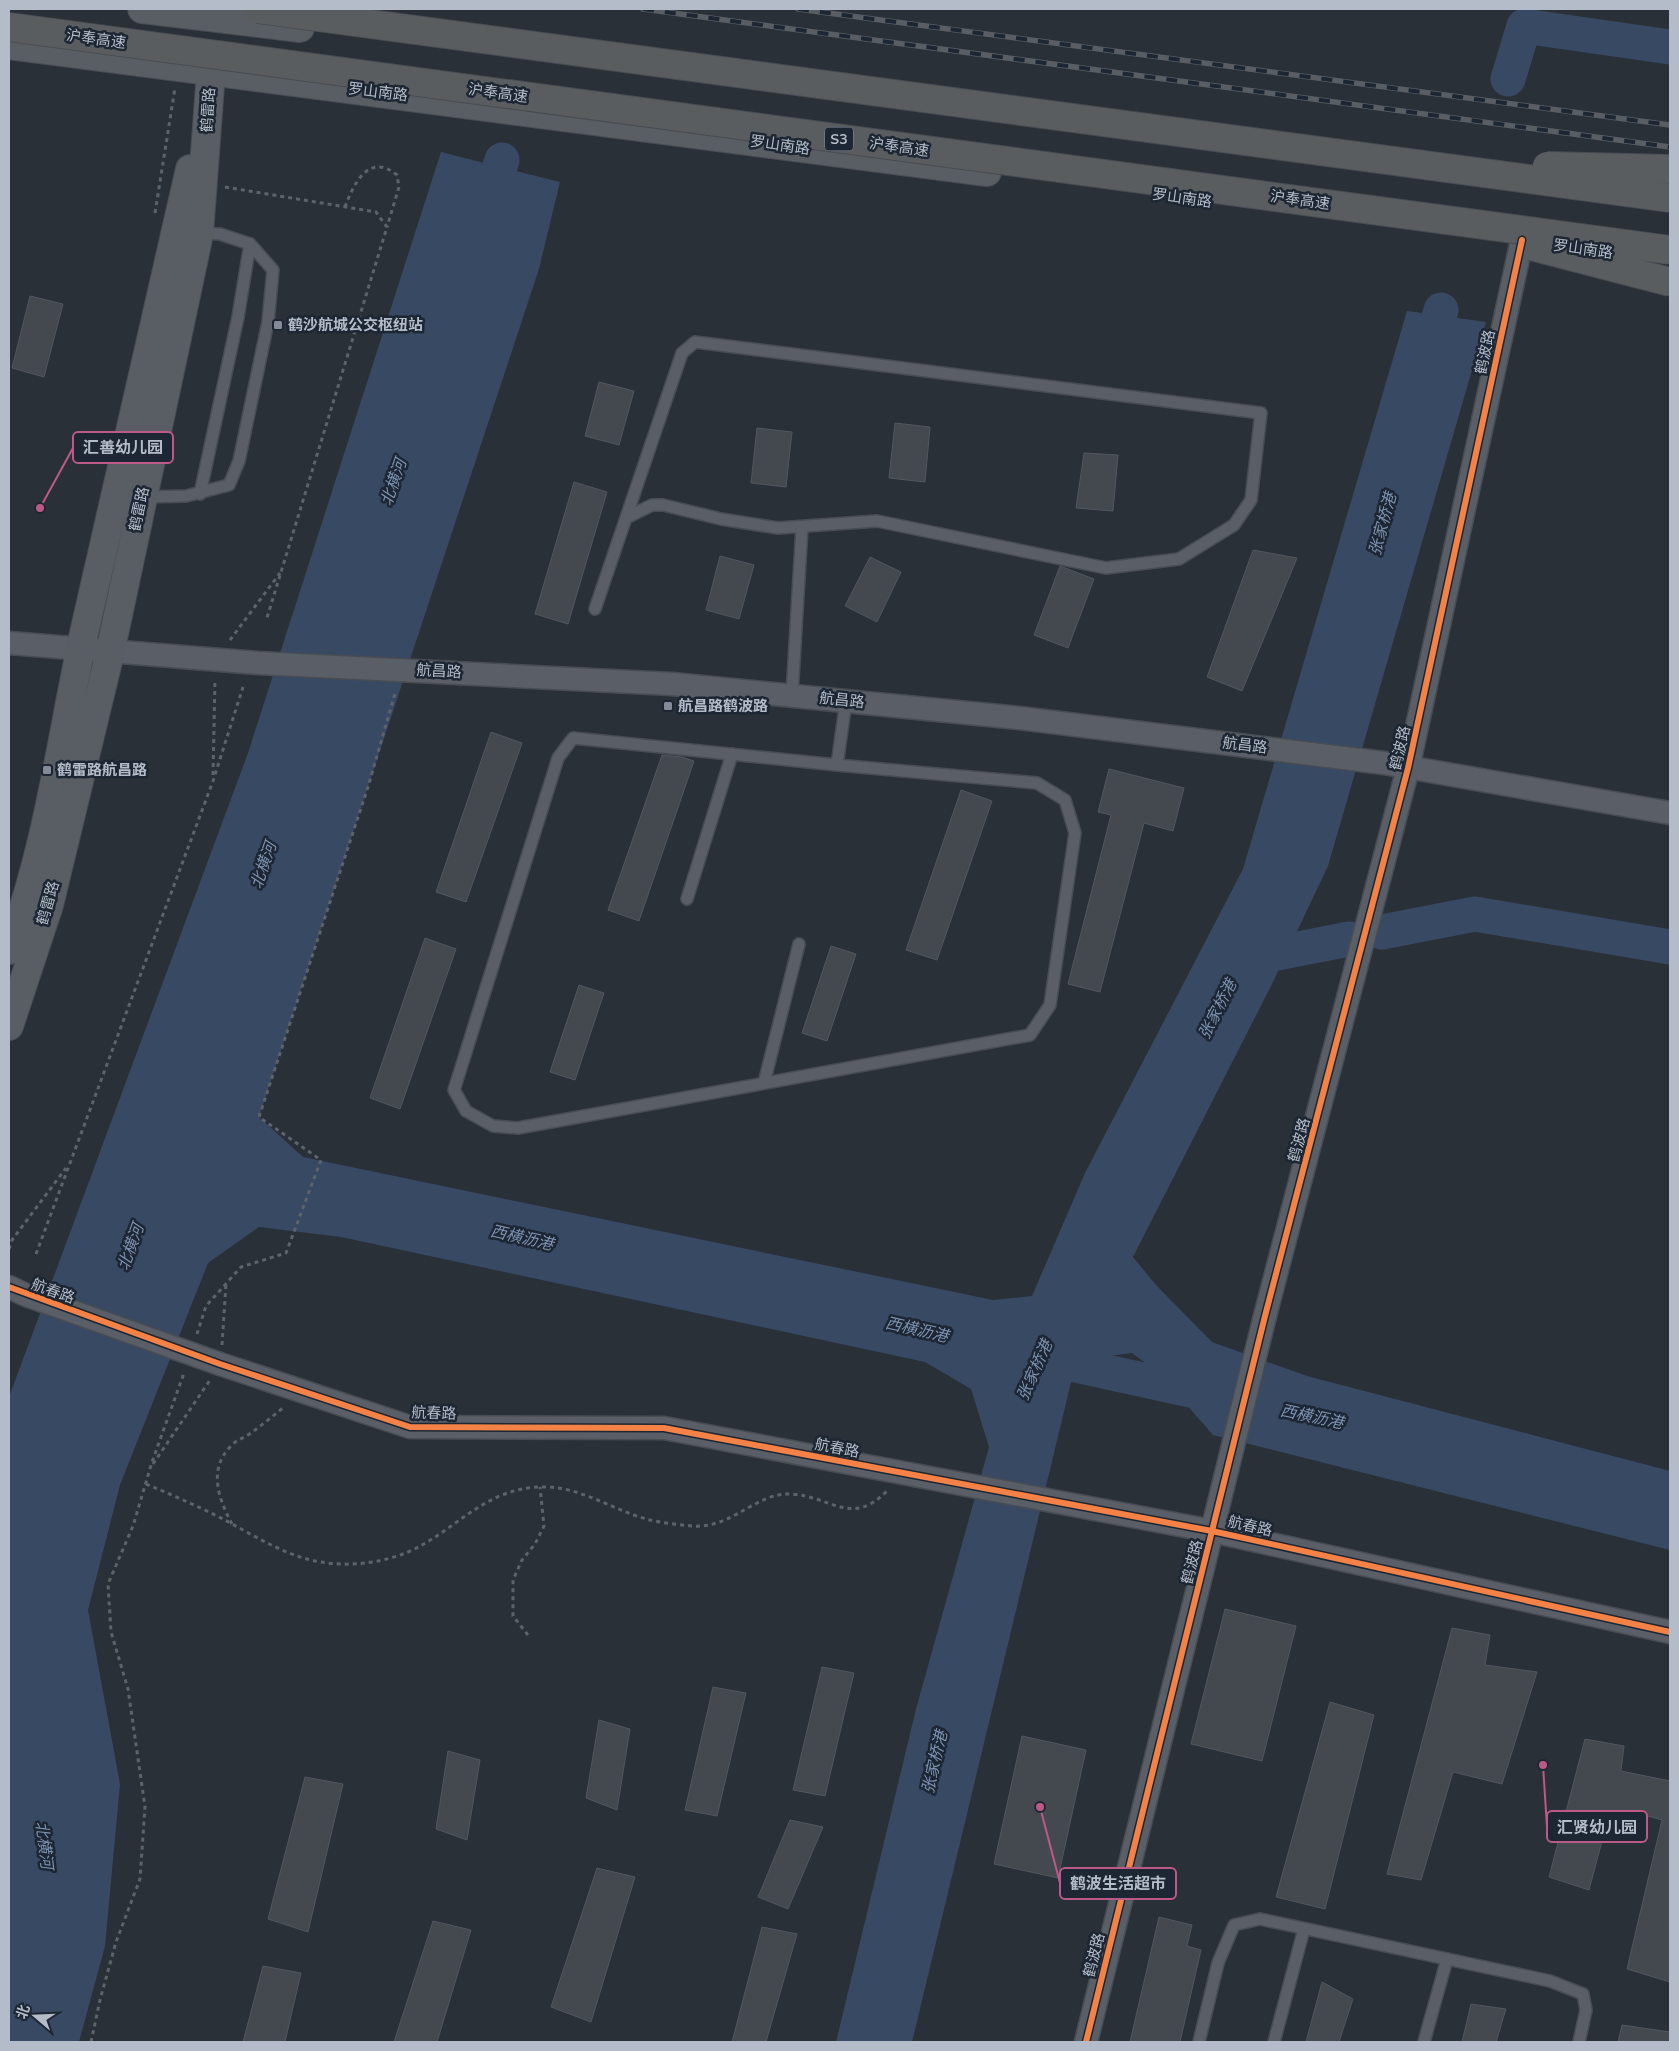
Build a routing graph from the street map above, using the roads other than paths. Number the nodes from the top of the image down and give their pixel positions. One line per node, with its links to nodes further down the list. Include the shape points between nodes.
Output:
1 (142, 9): 3 (main road)
2 (258, 9): 7 (highway, bridge)
3 (221, 14): 6 (main road); 9 (main road, via 1451,156)
4 (9, 27): 11 (highway, 沪奉高速 / S3, bridge)
5 (9, 45): 6 (main road, 罗山南路)
6 (211, 72): 12 (main road, 鹤雷路); 12 (main road, 鹤雷路, via 203,184); 13 (main road, 罗山南路, via 448,100 1423,230)
7 (1415, 164): 8 (highway, bridge); 10 (highway, bridge)
8 (1670, 169)
9 (1670, 186)
10 (1670, 198)
11 (1408, 215): 15 (highway, 沪奉高速 / S3, bridge); 17 (highway, bridge)
12 (187, 233): 14 (lane, via 220,234); 19 (main road, 鹤雷路); 24 (main road, 鹤雷路, via 114,497)
13 (1522, 240): 16 (main road, 罗山南路); 30 (street, 鹤波路)
14 (250, 244): 18 (lane, via 238,317); 18 (lane, via 273,270 268,322 239,461 229,485)
15 (1670, 250)
16 (1670, 261)
17 (1670, 282)
18 (200, 494): 19 (lane)
19 (142, 497): 25 (main road, 鹤雷路)
20 (626, 518): 21 (lane, via 652,505 663,505 721,519 778,528); 21 (lane, via 682,353 696,342 1261,413 1251,500 1234,525 1179,559 1106,568 877,521); 22 (lane)
21 (802, 527): 26 (lane)
22 (595, 609)
23 (9, 643): 24 (street, 航昌路)
24 (80, 650): 25 (street, 航昌路); 34 (main road, 鹤雷路, via 58,773 26,906)
25 (110, 653): 26 (street, 航昌路, via 672,684); 35 (main road, 鹤雷路, via 49,905)
26 (792, 695): 27 (street, 航昌路)
27 (846, 701): 29 (lane); 30 (street, 航昌路, via 1029,719)
28 (732, 754): 29 (lane); 32 (lane); 36 (lane, via 573,738 558,758 454,1090 466,1111 493,1126 518,1128)
29 (838, 765): 36 (lane, via 1037,783 1065,800 1075,833 1050,1005 1030,1035)
30 (1408, 768): 31 (street, 航昌路); 38 (street, 鹤波路)
31 (1670, 812)
32 (687, 899)
33 (800, 944): 36 (lane)
34 (9, 950)
35 (9, 1026)
36 (764, 1083)
37 (17, 1291): 38 (street, 航春路, bridge, via 220,1364 410,1427 664,1428)
38 (1212, 1531): 39 (street, 航春路); 42 (street, 鹤波路)
39 (1670, 1632)
40 (1304, 1929): 41 (lane); 43 (lane, via 1260,1919 1234,1925 1218,1963); 44 (lane)
41 (1447, 1959): 45 (lane); 46 (lane, via 1550,1981 1583,1994 1586,2010)
42 (1086, 2042)
43 (1199, 2042)
44 (1274, 2042)
45 (1424, 2042)
46 (1578, 2042)

